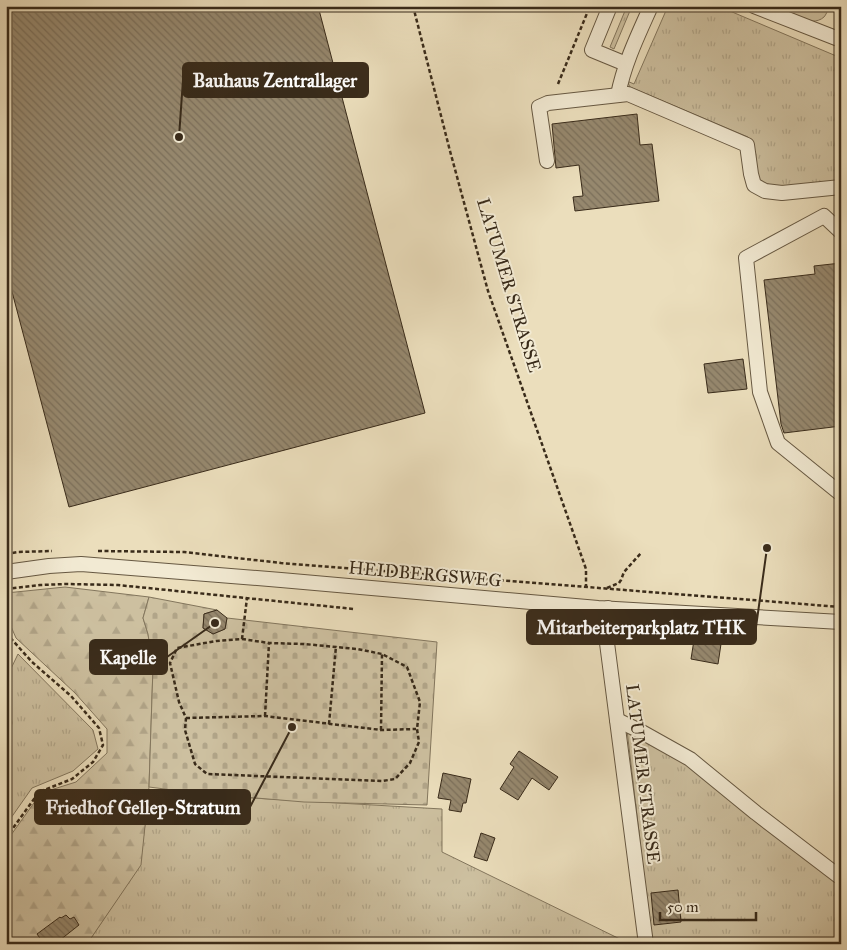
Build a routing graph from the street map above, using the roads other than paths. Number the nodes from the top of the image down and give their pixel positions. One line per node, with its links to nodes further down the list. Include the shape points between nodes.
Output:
1 (610, 6): 5 (street, via 592,50)
2 (650, 6): 5 (street)
3 (754, 6): 4 (street)
4 (841, 40)
5 (626, 64): 6 (street)
6 (618, 95): 7 (street, via 548,103 539,107); 8 (street, via 628,94 747,145 754,185 765,191 782,193)
7 (547, 161)
8 (841, 187)
9 (841, 232): 10 (street, via 824,216 746,258 760,392 778,443)
10 (841, 494)
11 (6, 572): 12 (street, HEIDBERGSWEG, via 81,564)
12 (608, 608): 13 (street, HEIDBERGSWEG); 14 (street, LATUMER STRASSE, via 607,643)
13 (841, 622)
14 (617, 720): 15 (street, via 690,759); 16 (street, LATUMER STRASSE)
15 (841, 878)
16 (646, 944)

